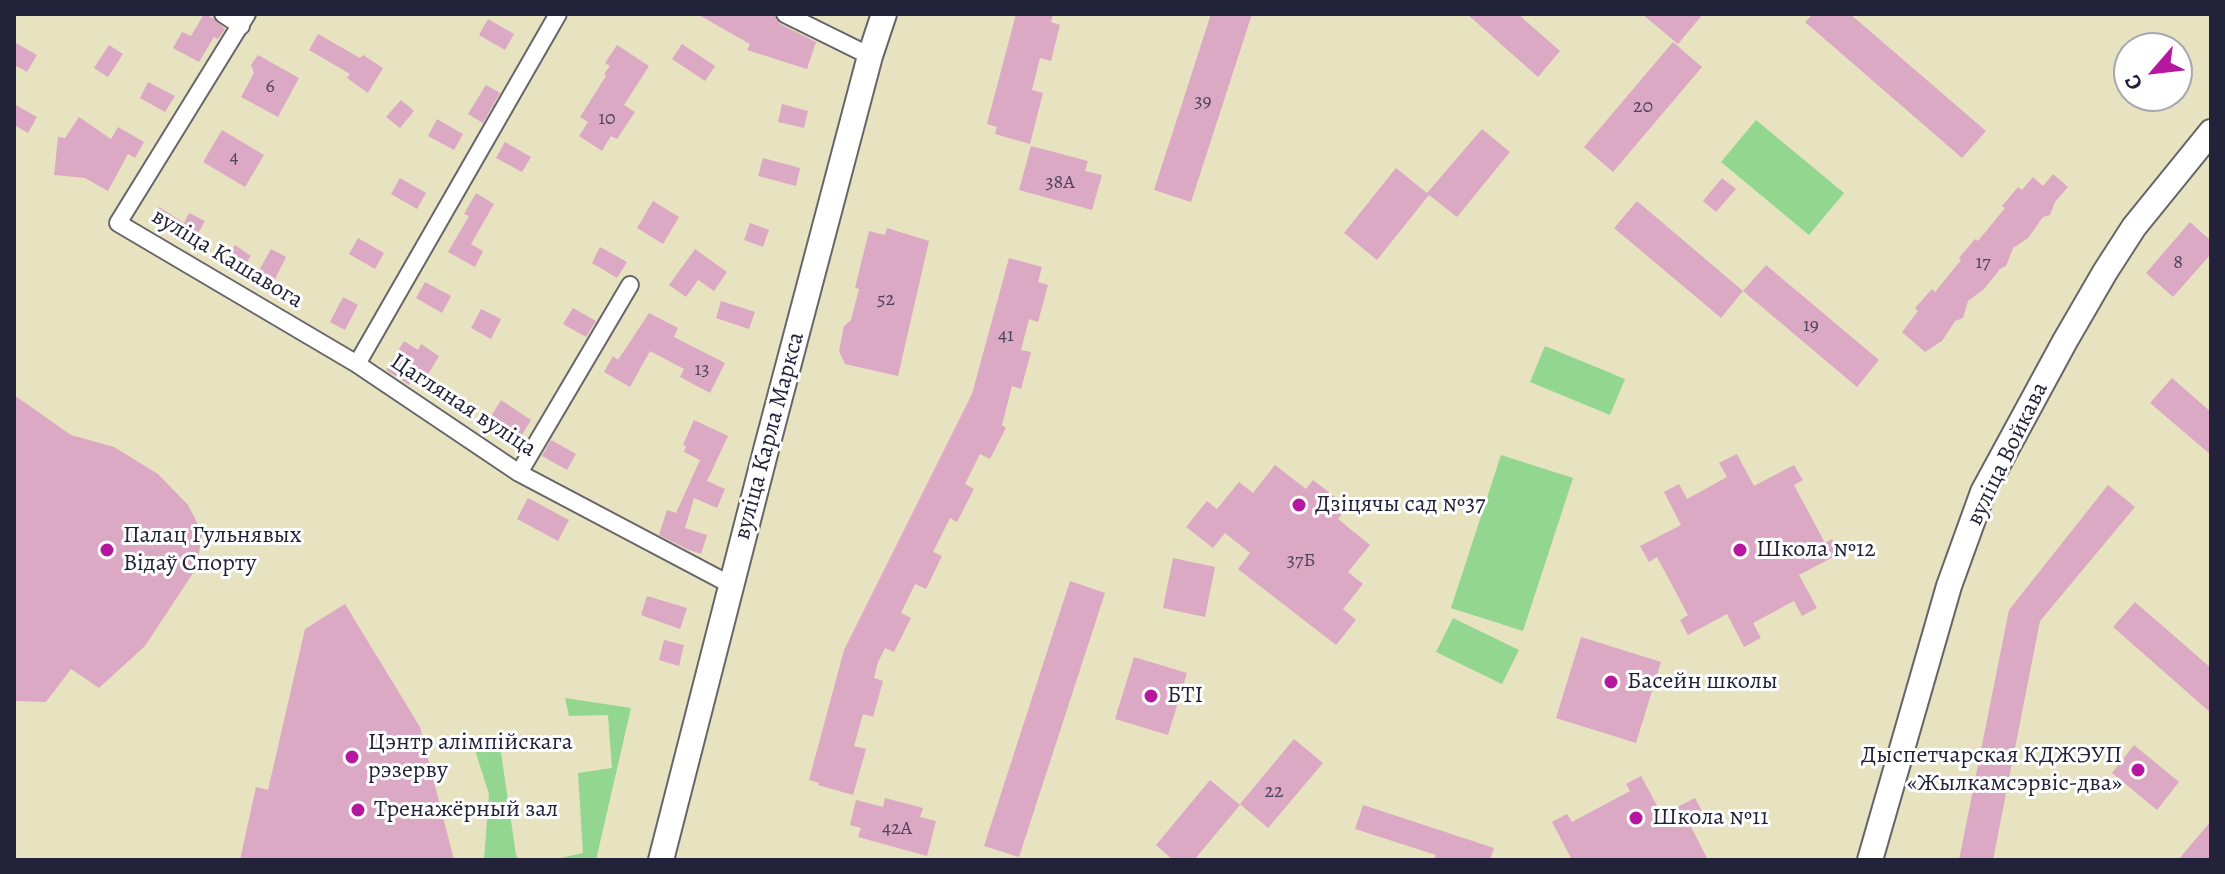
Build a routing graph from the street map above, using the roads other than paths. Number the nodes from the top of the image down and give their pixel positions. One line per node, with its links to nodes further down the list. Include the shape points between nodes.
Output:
1 (223, 14): 5 (street)
2 (558, 14): 9 (street, Цагляная вуліца)
3 (785, 14): 6 (street)
4 (884, 14): 6 (main road, вуліца Карла Маркса)
5 (244, 20): 9 (street, вуліца Кашавога, via 118,223)
6 (870, 56): 11 (main road, вуліца Карла Маркса)
7 (2211, 132): 13 (main road, вуліца Войкава, via 2112,260 1983,492 1949,586)
8 (630, 285): 10 (street)
9 (357, 364): 10 (street, Цагляная вуліца)
10 (519, 473): 11 (street, Цагляная вуліца)
11 (731, 585): 12 (main road, вуліца Карла Маркса)
12 (661, 860)
13 (1870, 860)

